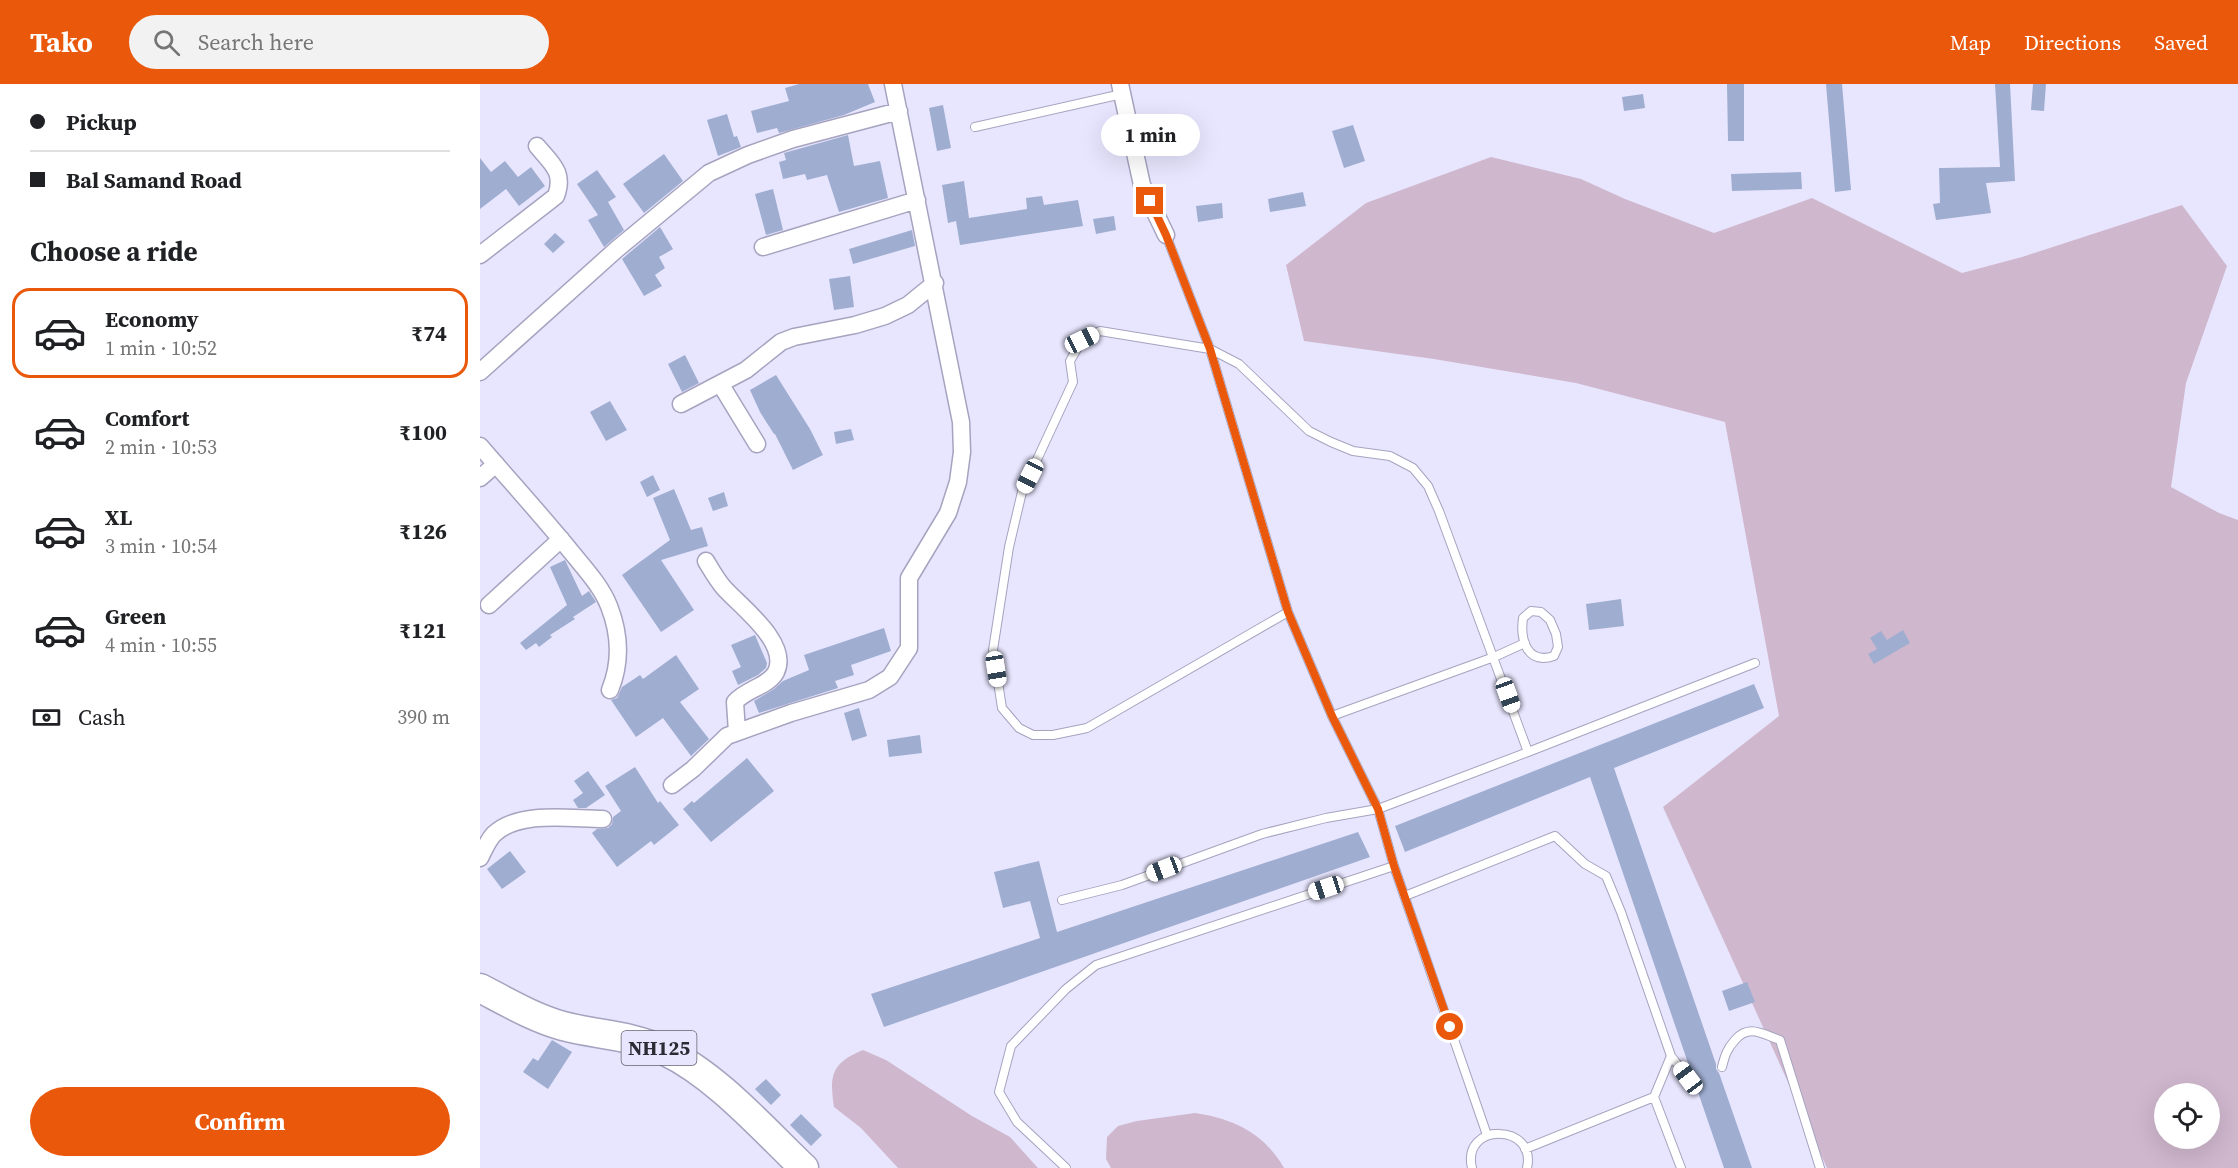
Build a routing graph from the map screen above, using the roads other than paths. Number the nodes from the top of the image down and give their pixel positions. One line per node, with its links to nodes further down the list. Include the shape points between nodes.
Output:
1 (893, 84): 3 (street)
2 (1121, 89): 4 (lane); 8 (street, via 1142,185)
3 (899, 111): 6 (street); 13 (street, via 793,139 709,173)
4 (975, 127)
5 (537, 146): 10 (street, via 556,168 556,196)
6 (917, 200): 9 (street); 11 (street)
7 (480, 232): 10 (street)
8 (1166, 235): 12 (lane)
9 (763, 247)
10 (486, 250)
11 (935, 283): 14 (street, via 908,305 885,316 781,342); 29 (street, via 962,422 962,452 948,513 909,578 909,648 890,677 869,690)
12 (1210, 349): 23 (lane); 23 (lane, via 1100,331 1082,340 1070,361 1074,382 1022,492 1009,547 993,650 1002,708 1019,728 1033,735 1087,728); 25 (lane, via 1239,364 1309,431 1353,451 1390,456 1413,468 1428,486 1439,511)
13 (480, 372)
14 (721, 385): 15 (street); 16 (street)
15 (681, 404)
16 (757, 444)
17 (480, 446): 18 (street)
18 (496, 464): 19 (street); 20 (street)
19 (480, 477)
20 (561, 539): 22 (street); 27 (street, via 609,607 619,655)
21 (706, 561): 29 (street, via 723,588 760,623 775,645 776,672 735,702)
22 (489, 604)
23 (1288, 612): 28 (lane)
24 (1525, 643): 24 (lane, via 1521,632 1523,618 1531,611 1541,612 1556,634 1558,647 1554,656 1543,660 1533,656); 25 (lane)
25 (1494, 657): 28 (lane); 30 (lane)
26 (1755, 663): 30 (lane)
27 (610, 690)
28 (1332, 716): 32 (lane)
29 (737, 732): 31 (street, via 727,736)
30 (1528, 752): 32 (lane)
31 (672, 785)
32 (1378, 809): 35 (lane); 37 (lane, via 1262,834 1122,885)
33 (603, 819): 34 (street, via 536,818 513,822 494,834)
34 (480, 858)
35 (1394, 866): 36 (lane); 46 (lane, via 1096,964 1049,1005 1011,1046 999,1092 1017,1122)
36 (1405, 896): 39 (lane, via 1555,836 1585,864 1606,876); 43 (lane)
37 (1062, 900)
38 (480, 988): 45 (highway, NH125, via 562,1026 637,1040 690,1064)
39 (1671, 1056): 41 (lane); 42 (lane)
40 (1722, 1066): 50 (lane, via 1725,1050 1742,1033 1753,1031 1780,1040)
41 (1688, 1078)
42 (1654, 1097): 44 (lane); 49 (lane)
43 (1487, 1135): 44 (lane, via 1510,1135); 47 (lane, via 1472,1151)
44 (1525, 1149): 48 (lane)
45 (804, 1168)
46 (1066, 1168)
47 (1472, 1168)
48 (1527, 1168)
49 (1681, 1168)
50 (1820, 1168)

